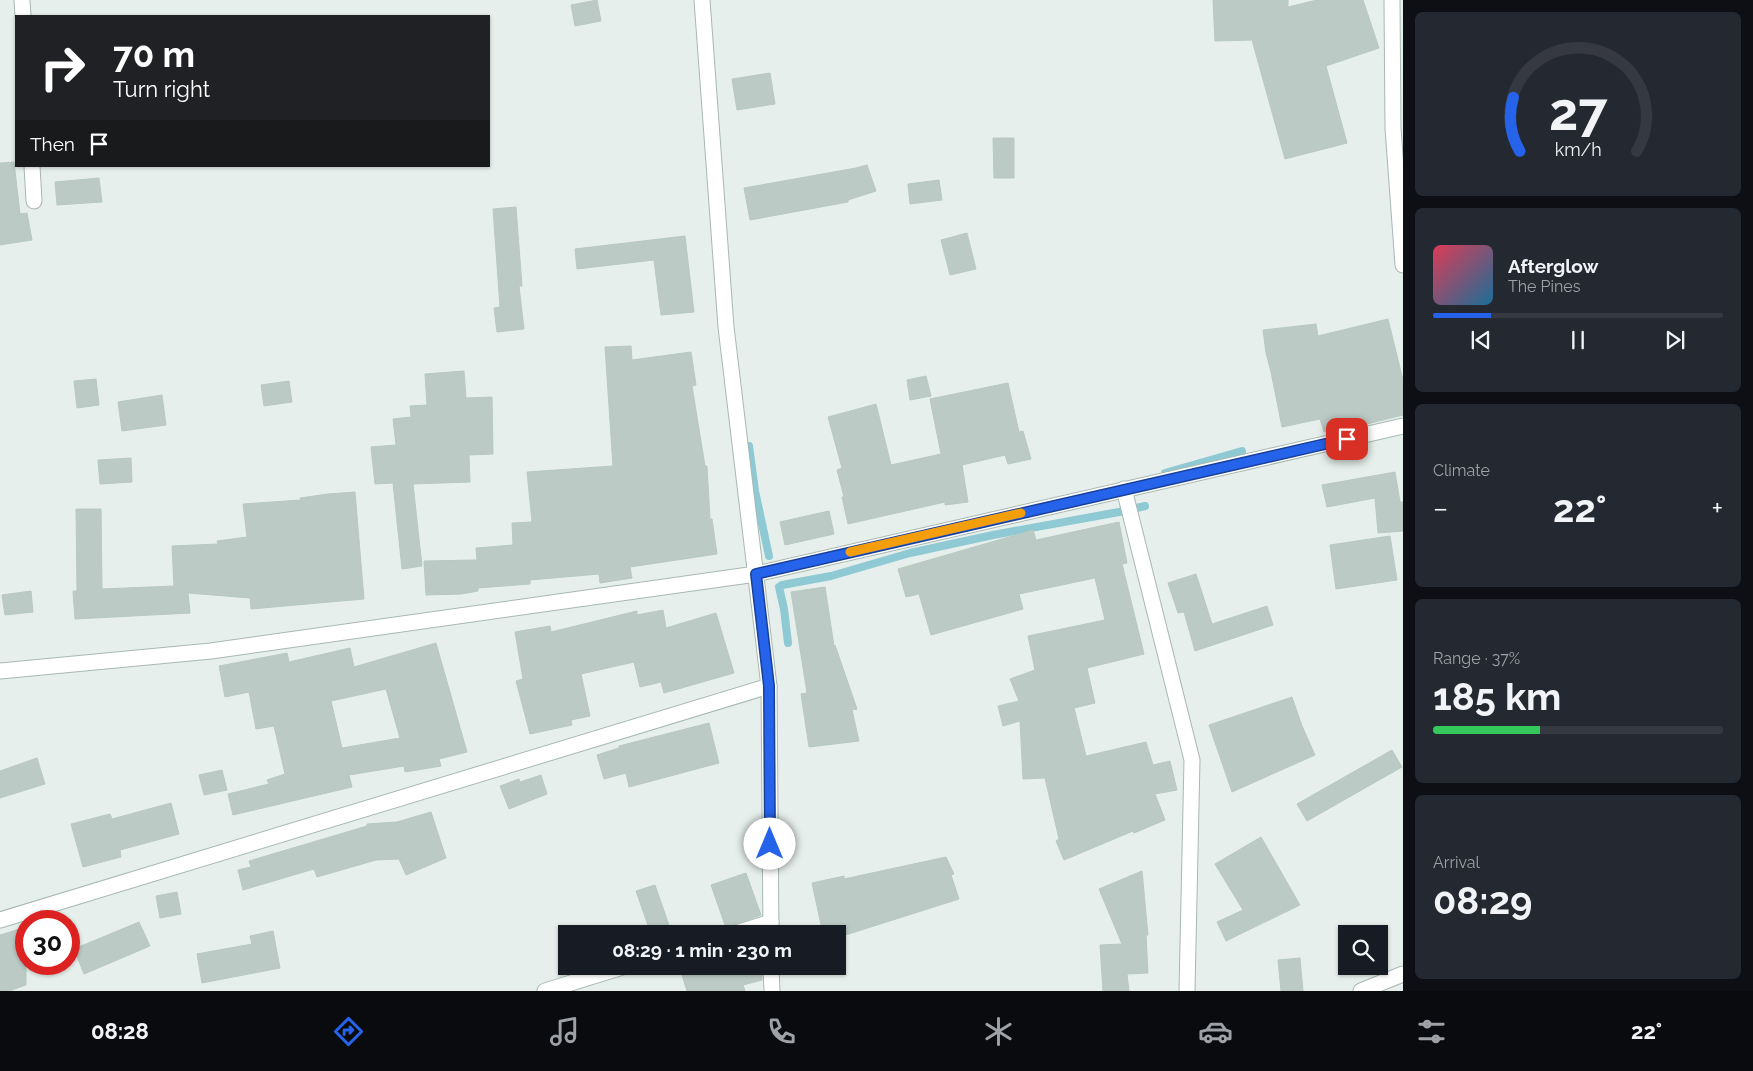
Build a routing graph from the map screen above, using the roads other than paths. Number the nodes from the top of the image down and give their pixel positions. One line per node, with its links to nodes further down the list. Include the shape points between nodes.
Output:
1 (22, 0): 4 (street)
2 (702, 0): 10 (street, via 726,327)
3 (1392, 0): 7 (street, via 1393,128)
4 (23, 15)
5 (32, 167): 6 (street)
6 (34, 201)
7 (1403, 265)
8 (1403, 426): 9 (street)
9 (1124, 489): 10 (street); 20 (street, via 1192,760)
10 (756, 574): 11 (street, via 212,651); 12 (street)
11 (0, 671)
12 (769, 686): 13 (street); 14 (street)
13 (0, 920)
14 (771, 925)
15 (1403, 974): 21 (street)
16 (597, 975): 18 (street)
17 (771, 975): 19 (street)
18 (545, 991)
19 (772, 991)
20 (1187, 991)
21 (1361, 991)

